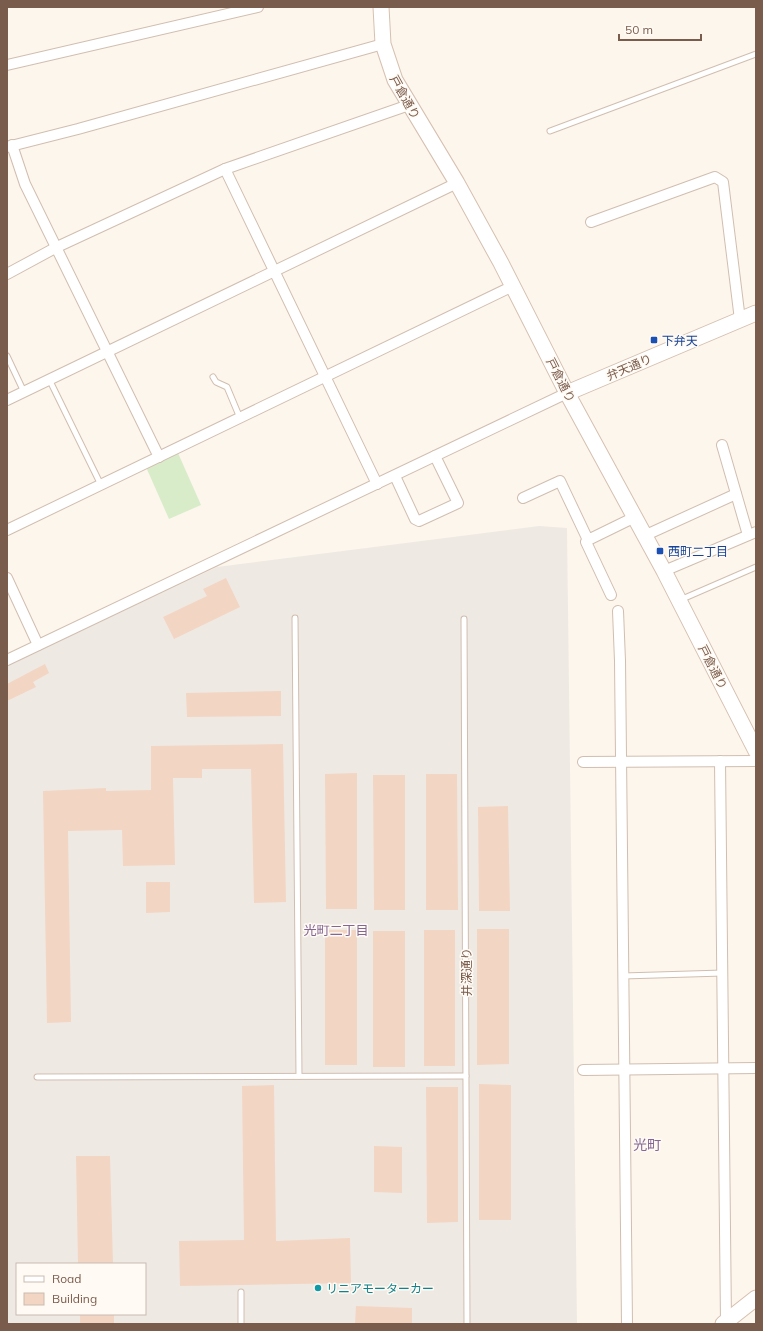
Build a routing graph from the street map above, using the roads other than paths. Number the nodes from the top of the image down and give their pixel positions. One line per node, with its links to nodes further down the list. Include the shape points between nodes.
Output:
1 (258, 7): 5 (street)
2 (381, 7): 3 (street, 戸倉通り)
3 (384, 44): 6 (street, 戸倉通り, via 395,80); 8 (street)
4 (756, 54): 7 (lane)
5 (7, 64)
6 (409, 105): 9 (street); 10 (street, 戸倉通り)
7 (550, 131)
8 (9, 146): 12 (street)
9 (225, 169): 12 (street); 13 (street)
10 (458, 183): 13 (street); 15 (street, 戸倉通り)
11 (590, 222): 17 (street, via 715,178 723,182)
12 (56, 247): 14 (street); 18 (street)
13 (274, 271): 18 (street); 21 (street)
14 (7, 274)
15 (513, 286): 21 (street); 24 (street, 戸倉通り)
16 (756, 313): 17 (street, 弁天通り)
17 (740, 320): 24 (street, 弁天通り)
18 (106, 352): 22 (street); 29 (street)
19 (7, 356): 23 (lane)
20 (214, 377): 26 (lane, via 216,382 227,387)
21 (325, 377): 26 (street); 31 (street)
22 (49, 379): 23 (street); 32 (lane)
23 (24, 392): 25 (street)
24 (568, 393): 28 (street); 35 (street, 戸倉通り)
25 (7, 400)
26 (240, 418): 29 (street)
27 (722, 445): 33 (street)
28 (435, 456): 30 (street); 30 (street, via 458,503 419,520 415,519)
29 (159, 457): 32 (street)
30 (395, 476): 31 (street)
31 (377, 484): 48 (street)
32 (101, 485): 36 (street)
33 (736, 494): 37 (street); 38 (street)
34 (523, 498): 39 (street, via 560,481)
35 (635, 517): 38 (street, 戸倉通り); 39 (street)
36 (7, 530)
37 (752, 534): 41 (street)
38 (646, 535): 41 (street, 戸倉通り)
39 (588, 540): 43 (street, via 586,542)
40 (756, 567): 44 (lane)
41 (664, 571): 44 (street, 戸倉通り)
42 (7, 578): 48 (street)
43 (611, 595)
44 (679, 600): 50 (street, 戸倉通り)
45 (618, 611): 54 (street)
46 (295, 618): 61 (lane)
47 (464, 619): 62 (lane, 井深通り)
48 (38, 645): 49 (street)
49 (7, 660)
50 (756, 751)
51 (720, 761): 52 (street); 54 (street); 55 (street)
52 (756, 761)
53 (583, 762): 54 (street)
54 (621, 762): 56 (street)
55 (723, 973): 56 (lane); 57 (street)
56 (623, 976): 60 (street)
57 (724, 1068): 58 (street); 60 (street); 66 (street)
58 (756, 1068)
59 (584, 1070): 60 (street)
60 (624, 1070): 69 (street)
61 (299, 1076): 62 (lane); 63 (lane)
62 (466, 1076): 68 (lane, 井深通り)
63 (37, 1077)
64 (241, 1292): 67 (lane)
65 (756, 1298): 66 (street)
66 (725, 1323)
67 (241, 1324)
68 (467, 1324)
69 (627, 1324)

